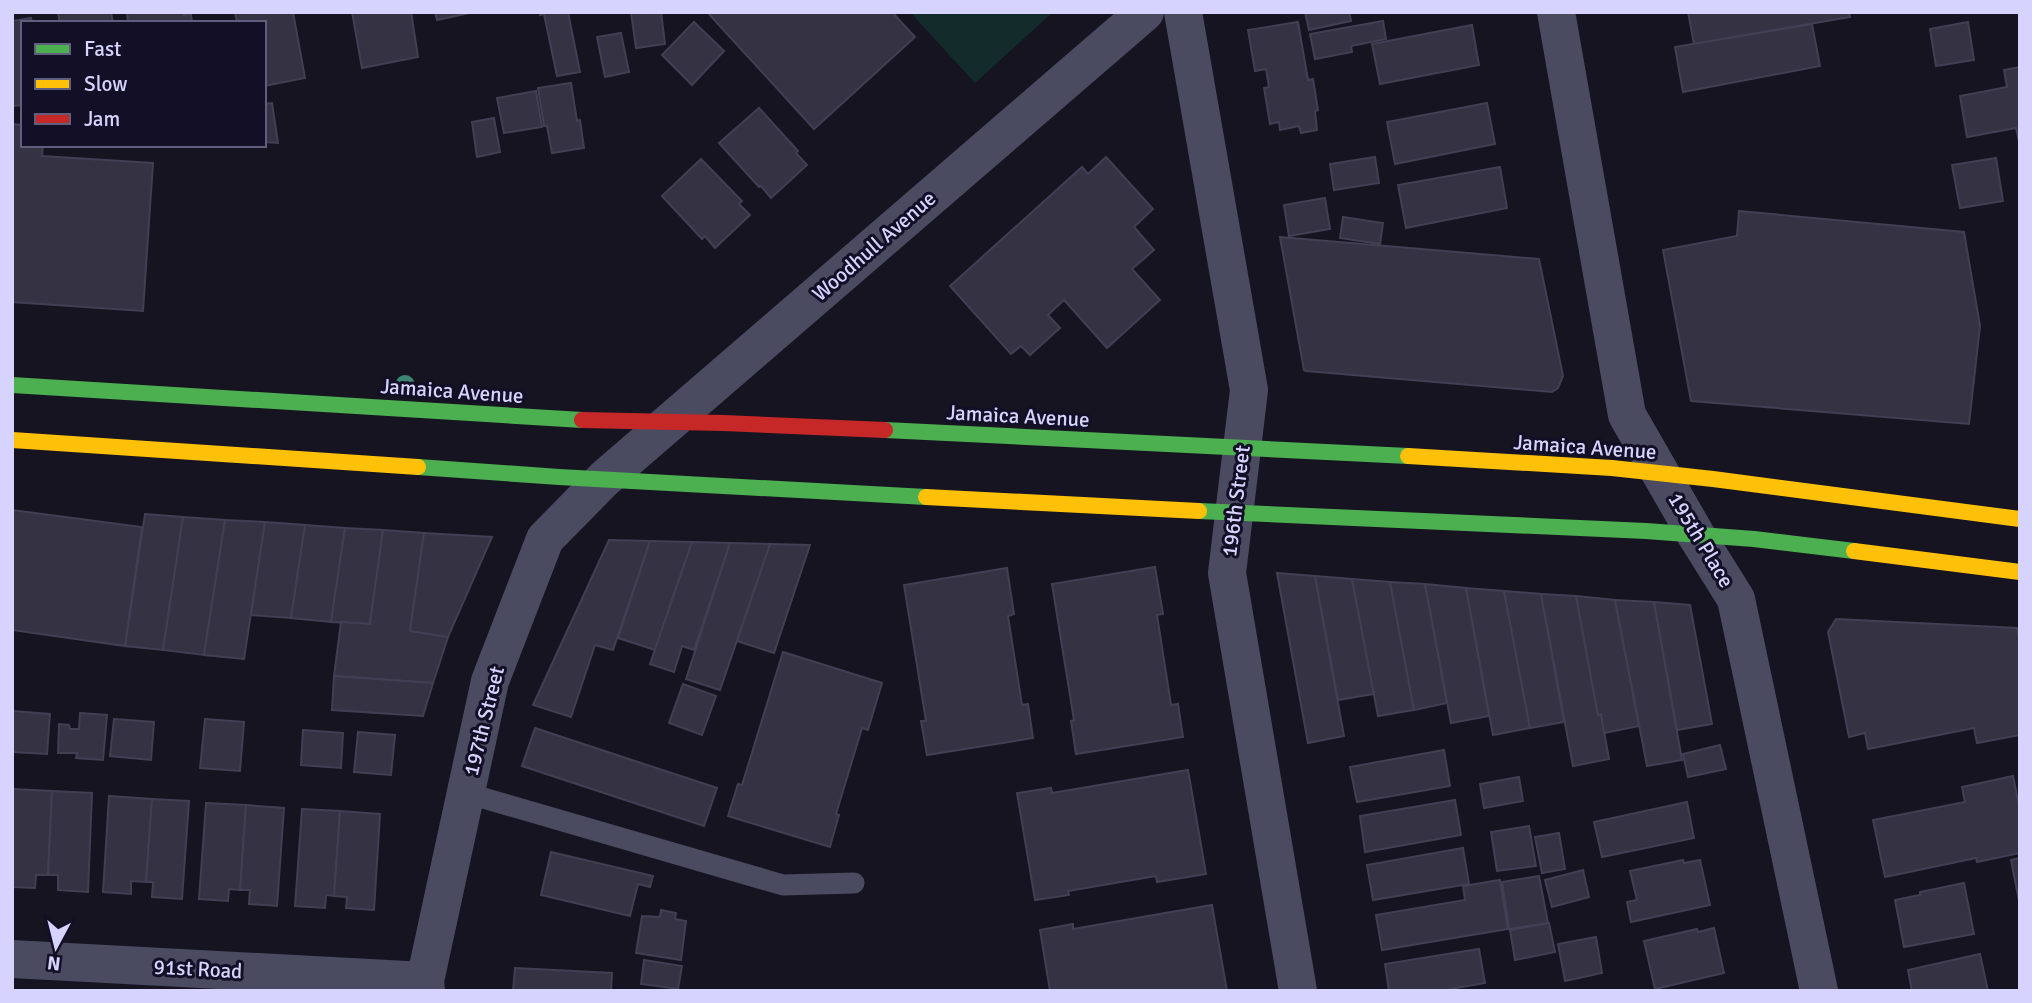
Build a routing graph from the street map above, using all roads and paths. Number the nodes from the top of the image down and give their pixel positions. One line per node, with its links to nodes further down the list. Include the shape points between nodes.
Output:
1 (1145, 12): 5 (street, Woodhull Avenue)
2 (1183, 12): 7 (street, 196th Street, via 1249,390)
3 (1556, 12): 8 (street, 195th Place, via 1627,415)
4 (12, 385): 5 (main road, Jamaica Avenue)
5 (669, 423): 7 (main road, Jamaica Avenue); 9 (street, Woodhull Avenue)
6 (12, 440): 9 (main road)
7 (1243, 447): 8 (main road, Jamaica Avenue); 10 (street, 196th Street)
8 (1661, 474): 11 (main road, Jamaica Avenue); 12 (street, 195th Place)
9 (604, 479): 10 (main road); 14 (street, 197th Street, via 545,539 490,681)
10 (1235, 513): 12 (main road); 18 (street, 196th Street, via 1227,573)
11 (2020, 519)
12 (1696, 536): 13 (main road); 19 (street, 195th Place, via 1736,599)
13 (2020, 572)
14 (466, 793): 15 (lane, via 783,885); 17 (street, 197th Street)
15 (855, 883)
16 (12, 959): 17 (street, 91st Road)
17 (426, 986)
18 (1298, 991)
19 (1819, 991)

